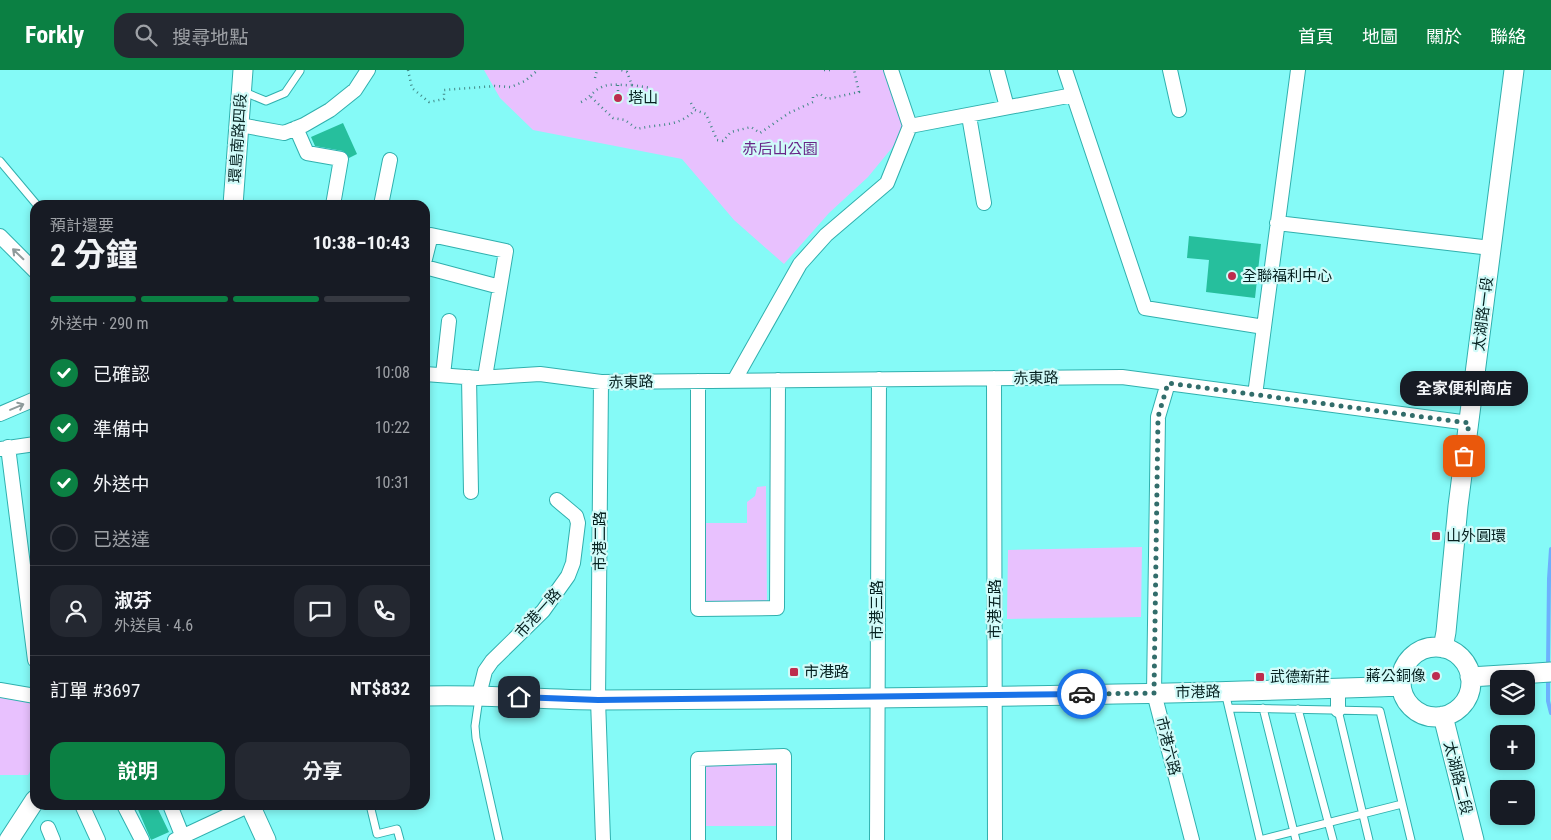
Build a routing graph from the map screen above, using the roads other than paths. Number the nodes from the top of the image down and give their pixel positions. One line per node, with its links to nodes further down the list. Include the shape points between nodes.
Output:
1 (243, 70): 10 (street, 環島南路四段)
2 (368, 70): 17 (street, via 355,90 330,110)
3 (891, 70): 16 (street)
4 (997, 70): 12 (street)
5 (1066, 70): 11 (street)
6 (1170, 70): 13 (street)
7 (1298, 70): 25 (street)
8 (1514, 70): 28 (street, 太湖路一段)
9 (300, 71): 10 (lane, via 285,93 266,101)
10 (242, 91): 15 (street, 環島南路四段)
11 (1072, 95): 12 (street); 33 (street, via 1145,308)
12 (1007, 107): 14 (street)
13 (1179, 110)
14 (969, 116): 16 (street); 24 (street)
15 (240, 125): 17 (street, via 284,132); 21 (street, 環島南路四段)
16 (910, 126): 42 (street, via 887,183 826,235 800,264)
17 (296, 128): 22 (street, via 307,153 341,159)
18 (390, 160): 23 (street)
19 (0, 161): 20 (lane)
20 (33, 200)
21 (233, 200)
22 (333, 200)
23 (382, 200)
24 (984, 203)
25 (1277, 223): 28 (street); 33 (street)
26 (0, 236): 29 (street, one-way to 26)
27 (430, 239): 31 (street, via 431,235 506,251)
28 (1491, 248): 48 (street, 太湖路一段)
29 (30, 266)
30 (430, 268): 31 (street)
31 (500, 287): 37 (street)
32 (449, 321): 35 (street)
33 (1264, 327): 45 (street)
34 (430, 374): 35 (street, 赤東路)
35 (443, 375): 36 (street, 赤東路)
36 (469, 377): 37 (street, 赤東路); 51 (street)
37 (485, 377): 43 (street, 赤東路, via 540,374)
38 (994, 378): 39 (street, 赤東路); 44 (street, 赤東路, via 1122,376); 63 (street, 市港五路)
39 (879, 379): 40 (street, 赤東路); 65 (street, 市港三路)
40 (778, 380): 41 (street, via 777,608 698,609); 42 (street, 赤東路)
41 (698, 381): 42 (street, 赤東路); 43 (street, 赤東路)
42 (734, 381)
43 (601, 382): 66 (street, 市港二路)
44 (1168, 383): 45 (street, 赤東路); 60 (street, 市港六路, via 1158,417)
45 (1255, 394): 48 (street, 赤東路)
46 (30, 401): 47 (street, one-way to 46)
47 (0, 414)
48 (1469, 423): 54 (street, 太湖路一段)
49 (30, 445): 50 (street)
50 (4, 448): 53 (street)
51 (471, 492)
52 (557, 500): 62 (street, 市港一路, via 576,516 578,523 573,563 568,576 543,611 485,671)
53 (30, 626)
54 (1443, 648): 56 (street, via 1461,658); 57 (street, via 1426,648 1412,656 1403,670)
55 (1551, 672): 56 (street)
56 (1470, 678): 71 (street, via 1467,698)
57 (1401, 686): 58 (street, 市港路); 71 (street, via 1408,702 1420,713)
58 (1338, 689): 67 (street, 市港路); 70 (street)
59 (0, 690): 61 (street)
60 (1154, 693): 63 (street, 市港路); 67 (street, 市港路); 95 (street, 市港六路)
61 (30, 695)
62 (479, 695): 64 (street, 市港路); 66 (street, 市港路); 89 (lane, via 476,738)
63 (996, 695): 65 (street, 市港路); 94 (street, 市港五路)
64 (430, 696)
65 (877, 697): 66 (street, 市港路); 93 (street, 市港三路)
66 (598, 700): 90 (street, 市港二路)
67 (1227, 700): 68 (lane); 96 (lane)
68 (1263, 708): 69 (lane); 82 (lane)
69 (1298, 709): 70 (lane); 81 (lane)
70 (1338, 710): 72 (lane, via 1380,710); 80 (lane)
71 (1442, 716): 101 (street, 太湖路二段)
72 (1402, 804): 80 (lane); 100 (lane)
73 (30, 808): 84 (street)
74 (84, 810): 85 (street)
75 (127, 810): 86 (street)
76 (172, 810): 83 (street)
77 (240, 810): 83 (street)
78 (252, 810): 87 (street)
79 (371, 810): 88 (lane, via 377,834 397,830)
80 (1363, 814): 81 (lane); 99 (lane)
81 (1328, 823): 82 (lane); 98 (lane)
82 (1294, 831): 96 (lane); 97 (lane)
83 (181, 839)
84 (9, 840)
85 (98, 840)
86 (142, 840)
87 (266, 840)
88 (400, 840)
89 (499, 840)
90 (603, 840)
91 (698, 840): 92 (street, via 698,759 784,756)
92 (784, 840)
93 (877, 840)
94 (995, 840)
95 (1192, 840)
96 (1260, 840)
97 (1296, 840)
98 (1333, 840)
99 (1369, 840)
100 (1411, 840)
101 (1474, 840)

